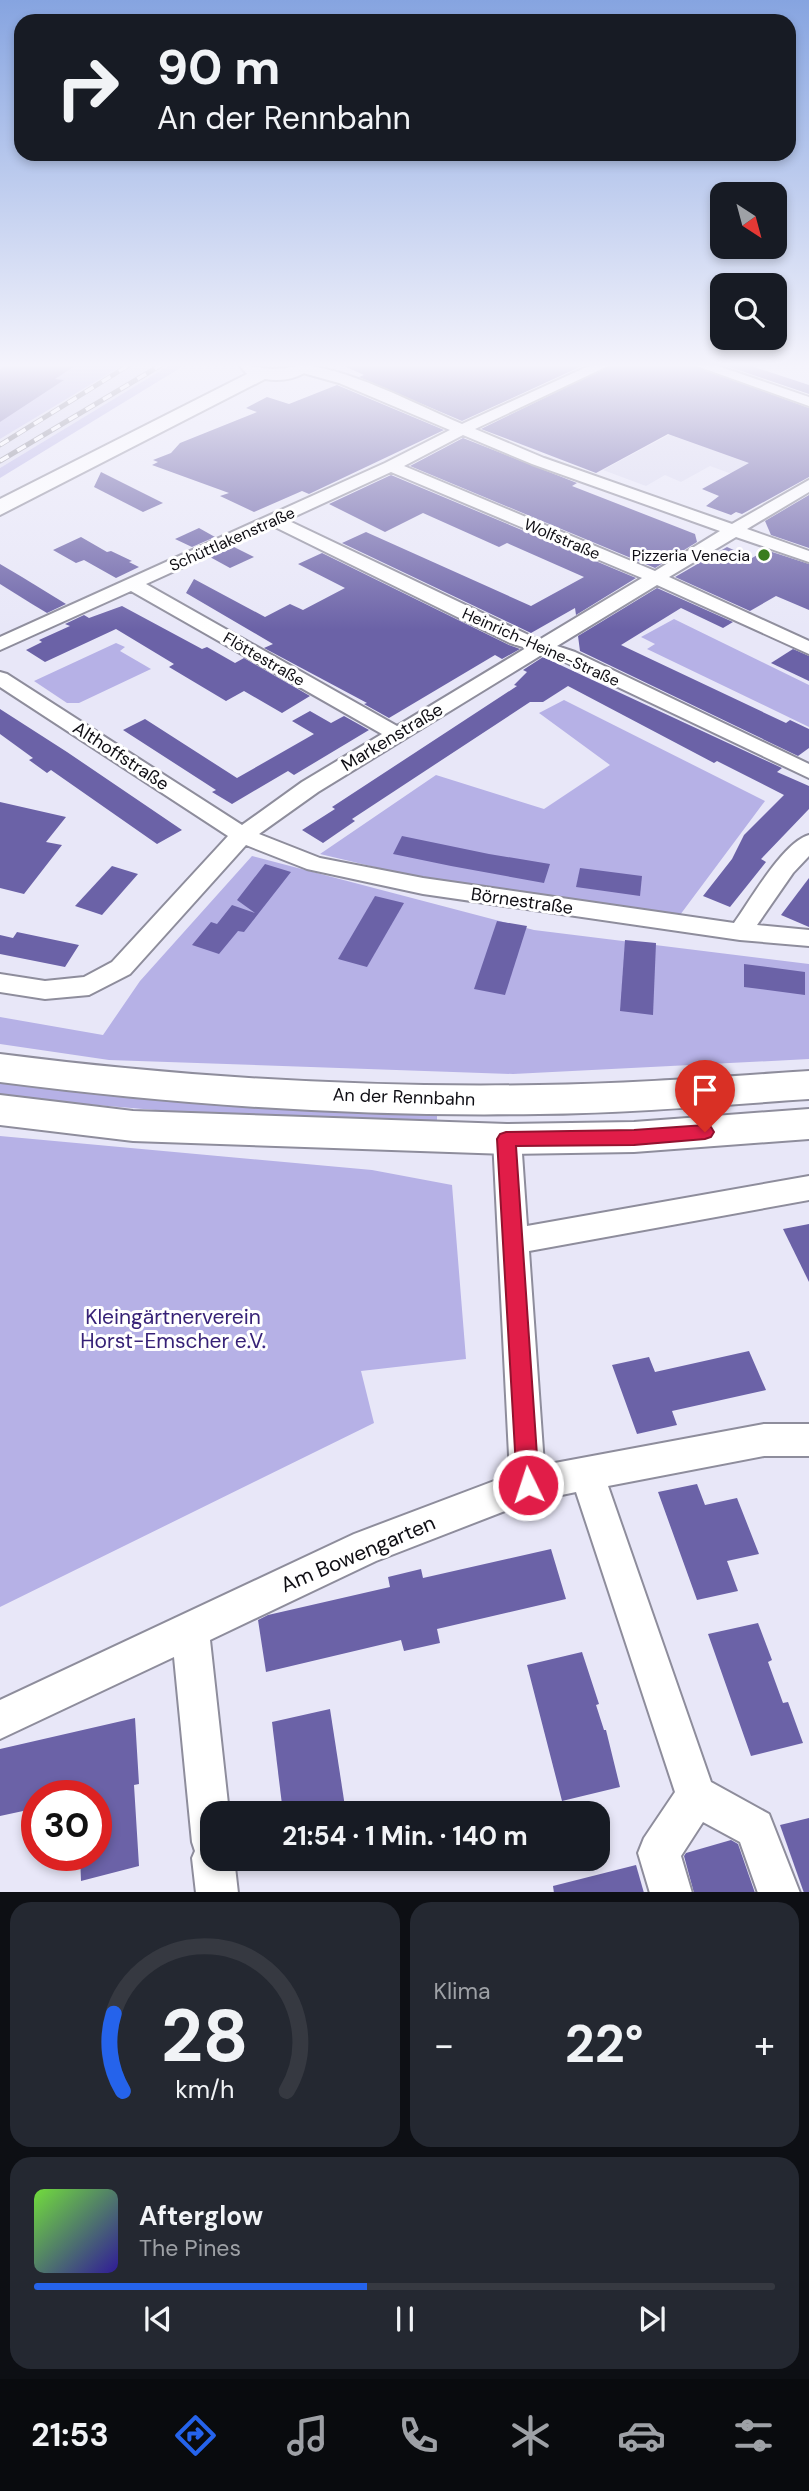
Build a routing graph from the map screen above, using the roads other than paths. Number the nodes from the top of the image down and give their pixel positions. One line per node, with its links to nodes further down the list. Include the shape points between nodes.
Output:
1 (82, 453): 7 (main road)
2 (104, 453): 8 (main road)
3 (416, 453): 5 (street, Schüttlakenstraße)
4 (519, 453): 10 (street)
5 (391, 466): 9 (street, Schüttlakenstraße); 12 (street, Wolfstraße)
6 (809, 485): 10 (street, Markenstraße)
7 (0, 498)
8 (0, 508)
9 (274, 520): 13 (street, Schüttlakenstraße); 15 (street, Heinrich-Heine-Straße)
10 (735, 530): 11 (street); 12 (street, Markenstraße)
11 (809, 557)
12 (657, 578): 15 (street, Markenstraße); 16 (street, Wolfstraße)
13 (132, 584): 14 (street, Schüttlakenstraße); 18 (street, Flöttestraße)
14 (0, 644)
15 (538, 648): 18 (street, Markenstraße); 19 (street, Heinrich-Heine-Straße, via 568,656)
16 (809, 648)
17 (0, 678): 20 (street, Althoffstraße)
18 (397, 734): 20 (street, Markenstraße, via 310,786)
19 (809, 772)
20 (242, 835): 22 (street, Börnestraße, via 314,864 424,887); 24 (street, Markenstraße, via 121,968 89,986 45,990)
21 (809, 842): 22 (street)
22 (740, 932): 23 (street, Börnestraße)
23 (809, 938)
24 (0, 983)
25 (0, 1068): 27 (main road, An der Rennbahn, via 239,1091)
26 (809, 1085): 27 (main road, An der Rennbahn)
27 (504, 1100): 30 (main road)
28 (0, 1110): 30 (main road, via 133,1126)
29 (809, 1124): 30 (main road, via 634,1137)
30 (506, 1139): 32 (street)
31 (809, 1188): 32 (street)
32 (513, 1241): 35 (street)
33 (809, 1440): 34 (street, Am Bowengarten, via 764,1440)
34 (587, 1475): 35 (street, Am Bowengarten); 38 (street)
35 (528, 1485): 36 (street, Am Bowengarten, via 367,1547)
36 (190, 1629): 37 (street, Am Bowengarten); 39 (street)
37 (0, 1720)
38 (696, 1796): 42 (street, via 659,1853); 43 (street, via 755,1828)
39 (208, 1801)
40 (215, 1871): 41 (street)
41 (217, 1892)
42 (671, 1892)
43 (779, 1892)

